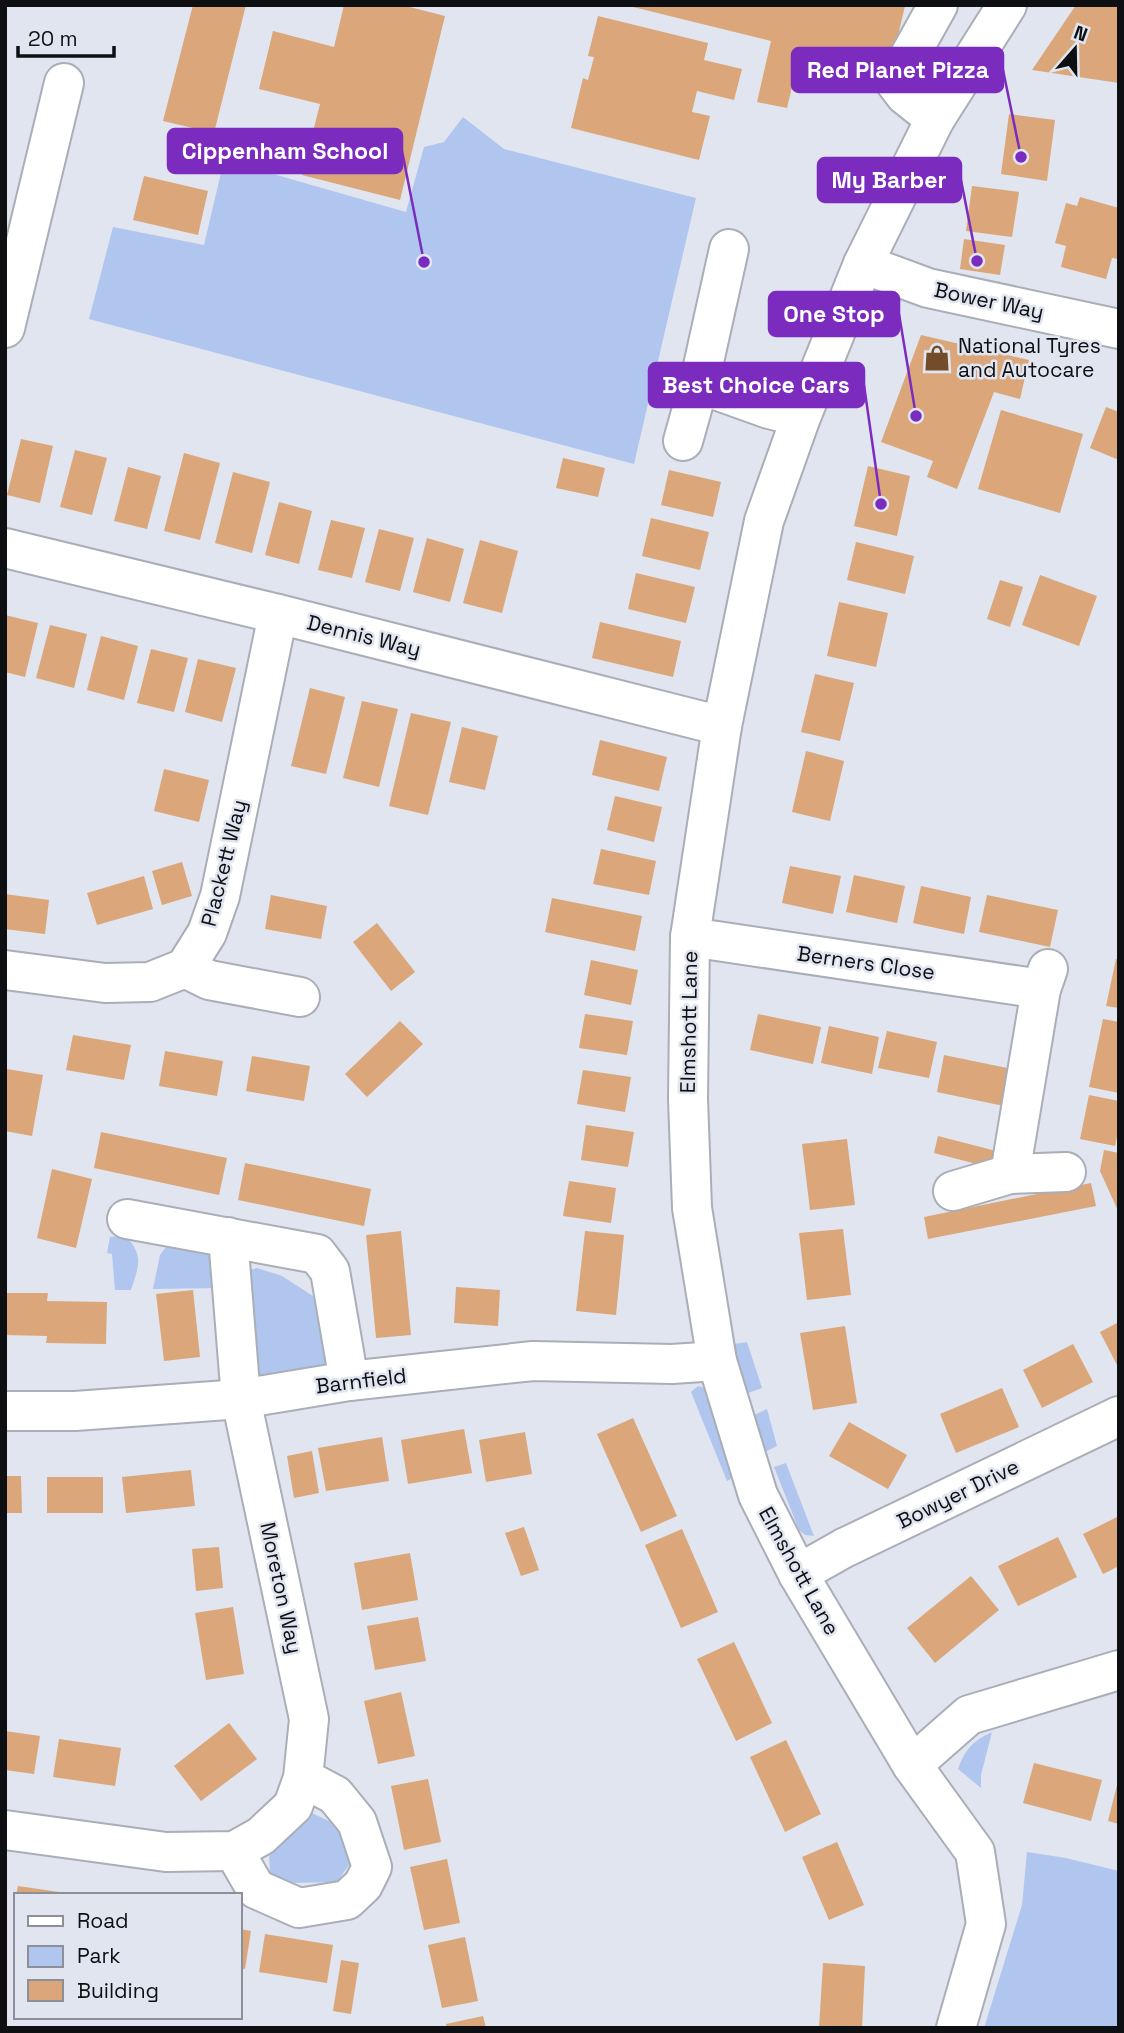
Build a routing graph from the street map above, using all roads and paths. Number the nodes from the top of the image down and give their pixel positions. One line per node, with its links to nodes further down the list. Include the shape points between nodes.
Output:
1 (937, 5): 4 (street, via 895,82)
2 (1007, 5): 4 (street, Elmshott Lane)
3 (64, 83): 7 (street)
4 (936, 119): 6 (street, Elmshott Lane)
5 (729, 248): 9 (street)
6 (863, 264): 8 (street, Bower Way, via 928,288); 10 (street, Elmshott Lane)
7 (5, 328)
8 (1119, 329)
9 (699, 384): 10 (street); 11 (street)
10 (801, 417): 14 (street, Elmshott Lane, via 764,521)
11 (683, 441)
12 (5, 548): 13 (street, Dennis Way)
13 (278, 614): 14 (street, Dennis Way); 16 (street, Plackett Way, via 220,896 207,933)
14 (722, 726): 15 (street, Elmshott Lane)
15 (690, 937): 20 (street, Berners Close, via 1044,979); 24 (street, Elmshott Lane, via 692,1208)
16 (185, 968): 17 (street, via 150,982 105,983); 18 (street, via 209,980)
17 (5, 970)
18 (300, 997)
19 (1066, 1172): 20 (street)
20 (1010, 1174): 21 (street)
21 (953, 1191)
22 (127, 1219): 23 (street)
23 (228, 1237): 25 (street, via 317,1254 330,1271); 26 (street, Moreton Way)
24 (717, 1361): 25 (street, Barnfield, via 533,1361); 29 (street, Elmshott Lane, via 758,1495)
25 (349, 1381): 26 (street, Barnfield)
26 (242, 1399): 27 (street, Barnfield, via 75,1411); 32 (street, Moreton Way, via 309,1719)
27 (5, 1411)
28 (1119, 1416): 29 (street, Bowyer Drive)
29 (798, 1574): 31 (street, Elmshott Lane)
30 (1119, 1670): 31 (street, via 969,1715)
31 (912, 1765): 35 (street, Elmshott Lane, via 975,1852 986,1924)
32 (303, 1779): 34 (street, Moreton Way, via 293,1806 261,1836); 34 (street, via 335,1794 357,1822 372,1867 363,1885 348,1900 299,1908 256,1889)
33 (5, 1830): 34 (street, Moreton Way, via 166,1852)
34 (234, 1851)
35 (956, 2028)

